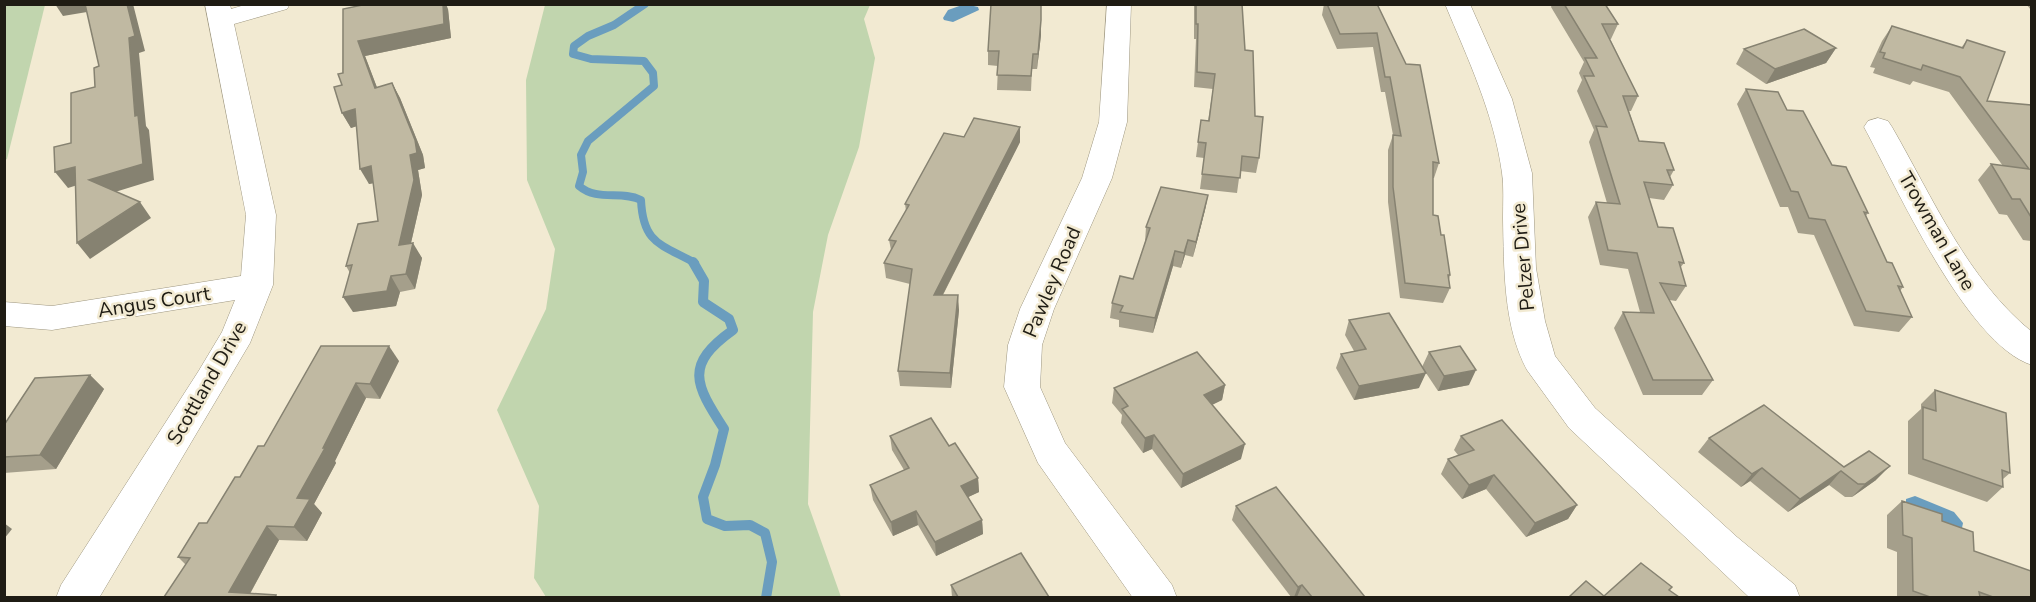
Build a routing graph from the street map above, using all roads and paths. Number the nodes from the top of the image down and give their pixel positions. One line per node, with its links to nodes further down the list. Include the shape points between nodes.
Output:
1 (278, 4): 4 (street)
2 (1119, 4): 12 (street, Pawley Road, via 1113,122 1097,178 1037,309 1025,345 1022,387 1051,452)
3 (1457, 4): 13 (street, Pelzer Drive, via 1498,99 1517,173 1520,268 1539,361 1582,418 1722,549)
4 (218, 12): 6 (street, Scottland Drive, via 261,215)
5 (1878, 127): 10 (street, Trowman Lane, via 1968,288)
6 (257, 285): 8 (street, Angus Court); 11 (street, Scottland Drive, via 238,334)
7 (4, 314): 8 (street, Angus Court)
8 (52, 318): 9 (street, Angus Court)
9 (4, 338)
10 (2031, 352)
11 (76, 597)
12 (1157, 597)
13 (1780, 597)

